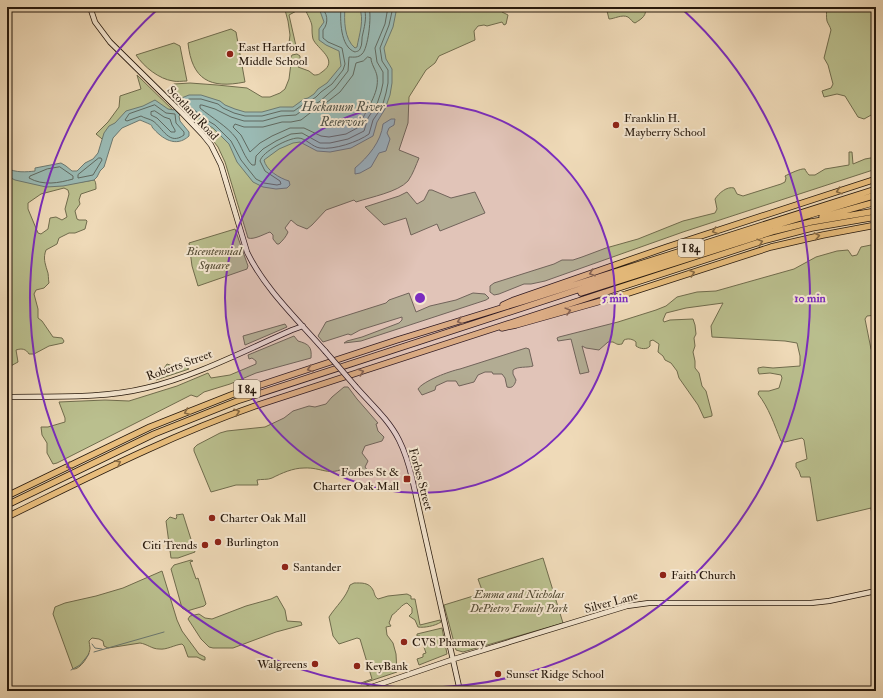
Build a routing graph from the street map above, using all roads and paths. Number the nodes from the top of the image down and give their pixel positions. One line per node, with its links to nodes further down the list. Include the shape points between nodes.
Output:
1 (90, 7): 12 (main road, Scotland Road, via 95,22 110,42 203,135 216,154 247,252)
2 (876, 179): 15 (highway, one-way to 15, via 648,253 514,300)
3 (876, 189): 14 (highway, I 84)
4 (876, 195): 8 (highway)
5 (876, 199): 8 (highway)
6 (876, 202): 10 (highway)
7 (876, 211): 10 (highway)
8 (819, 212): 13 (highway)
9 (876, 217): 17 (highway, I 84, one-way to 9, via 771,238)
10 (797, 225): 21 (highway, via 240,404 156,437)
11 (876, 225): 17 (highway, one-way to 11, via 516,325 612,298 790,242)
12 (258, 273): 16 (main road, Forbes Street)
13 (627, 274): 14 (highway); 20 (highway, via 225,405 150,436)
14 (506, 307): 15 (highway, I 84)
15 (498, 310): 19 (highway, I 84, one-way to 19, via 390,342 208,403 150,427)
16 (303, 326): 18 (main road, Roberts Street, via 180,378 146,388 110,395); 24 (main road, Forbes Street, bridge, via 390,426 406,455)
17 (489, 329): 22 (highway, I 84, one-way to 17, via 201,426)
18 (7, 397)
19 (7, 496)
20 (7, 505)
21 (7, 508)
22 (7, 517)
23 (876, 590): 24 (main road, Silver Lane, via 811,603 627,606)
24 (454, 659): 25 (main road, Silver Lane); 26 (main road, Forbes Street)
25 (360, 691)
26 (460, 691)

